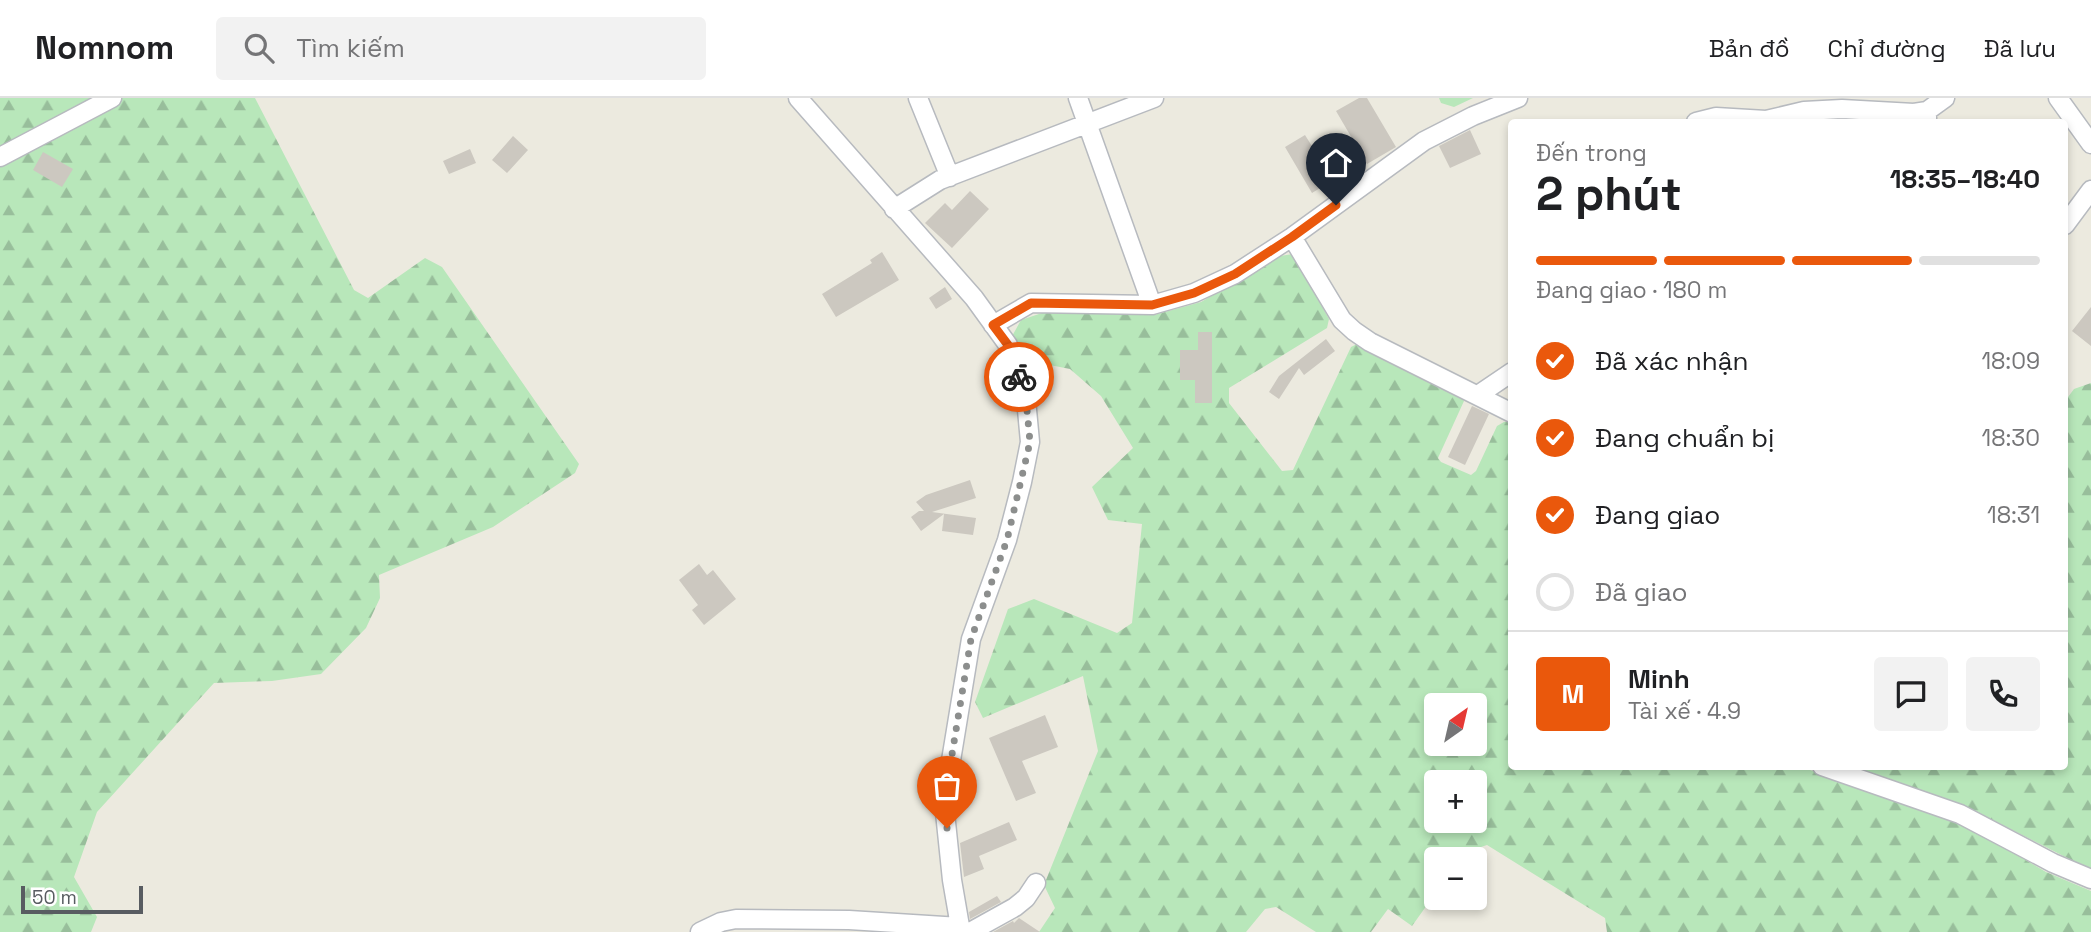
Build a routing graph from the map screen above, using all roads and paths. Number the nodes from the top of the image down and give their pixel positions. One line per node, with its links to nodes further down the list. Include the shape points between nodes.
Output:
1 (113, 98): 15 (street)
2 (798, 98): 18 (street)
3 (918, 98): 16 (street)
4 (1078, 98): 13 (street)
5 (1154, 98): 13 (street)
6 (1518, 98): 20 (street, via 1424,141)
7 (1945, 98): 9 (street)
8 (2058, 98): 14 (street)
9 (1928, 117): 12 (street, via 1842,109 1804,111)
10 (1708, 119): 11 (street)
11 (1742, 119)
12 (1774, 119)
13 (1089, 124): 16 (street); 21 (street)
14 (2091, 144)
15 (0, 157)
16 (950, 177): 18 (street)
17 (2091, 190): 19 (street)
18 (894, 209): 22 (street)
19 (2068, 221)
20 (1292, 237): 21 (street, via 1235,274); 24 (street, via 1342,320 1354,331)
21 (1152, 305): 22 (street, via 1031,303)
22 (993, 325): 29 (street, via 1008,345 1026,399 1030,442 1007,540 971,639 944,803 952,880)
23 (1508, 375): 24 (street)
24 (1478, 395): 25 (street)
25 (1508, 411)
26 (1834, 770): 27 (street, via 1960,814)
27 (2091, 879)
28 (1036, 883): 29 (street, via 1015,907)
29 (964, 930): 30 (street, via 849,920 736,919)
30 (699, 932)

